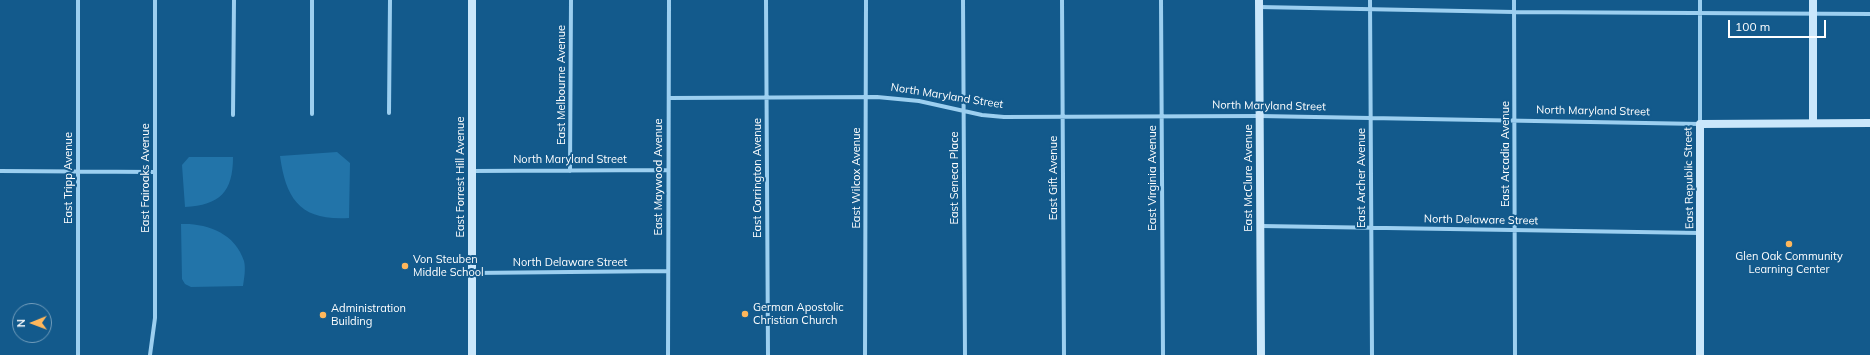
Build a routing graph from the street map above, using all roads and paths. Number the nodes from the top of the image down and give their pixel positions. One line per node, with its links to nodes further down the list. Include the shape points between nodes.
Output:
1 (78, 0): 43 (street, East Tripp Avenue)
2 (155, 0): 44 (street, East Fairoaks Avenue)
3 (234, 0): 30 (street)
4 (312, 0): 29 (street)
5 (390, 0): 28 (street)
6 (472, 0): 41 (street, East Forrest Hill Avenue)
7 (571, 0): 42 (street, East Melbourne Avenue)
8 (669, 0): 25 (street, East Maywood Avenue)
9 (766, 0): 26 (street, East Corrington Avenue)
10 (866, 0): 24 (street, East Wilcox Avenue)
11 (963, 0): 27 (street, East Seneca Place)
12 (1062, 0): 32 (street, East Gift Avenue)
13 (1161, 0): 33 (street, East Virginia Avenue)
14 (1370, 0): 19 (street, East Archer Avenue)
15 (1514, 0): 20 (street, East Arcadia Avenue)
16 (1700, 0): 21 (street, East Republic Street)
17 (1813, 0): 22 (street)
18 (1259, 4): 19 (street); 31 (street, East McClure Avenue)
19 (1370, 9): 20 (street); 34 (street, East Archer Avenue)
20 (1514, 12): 21 (street); 35 (street, East Arcadia Avenue)
21 (1700, 14): 22 (street); 38 (street, East Republic Street)
22 (1813, 14): 23 (street); 36 (street)
23 (1870, 14)
24 (866, 96): 26 (street, North Maryland Street); 27 (street, North Maryland Street, via 912,100); 56 (street, East Wilcox Avenue)
25 (669, 98): 26 (street, North Maryland Street); 39 (street, East Maywood Avenue)
26 (766, 98): 55 (street, East Corrington Avenue)
27 (963, 110): 32 (street, North Maryland Street, via 998,117); 57 (street, East Seneca Place)
28 (389, 113)
29 (312, 114)
30 (233, 116)
31 (1260, 116): 33 (street, North Maryland Street); 34 (street, North Maryland Street); 45 (street, East McClure Avenue)
32 (1063, 117): 33 (street, North Maryland Street); 58 (street, East Gift Avenue)
33 (1162, 117): 59 (street, East Virginia Avenue)
34 (1371, 119): 35 (street, North Maryland Street); 46 (street, East Archer Avenue)
35 (1514, 121): 38 (street, North Maryland Street); 47 (street, East Arcadia Avenue)
36 (1813, 123): 37 (street, North Maryland Street); 38 (street, North Maryland Street)
37 (1870, 123)
38 (1700, 124): 48 (street, East Republic Street)
39 (668, 170): 42 (street, North Maryland Street); 49 (street, East Maywood Avenue)
40 (0, 171): 43 (street)
41 (472, 171): 42 (street, North Maryland Street); 50 (street, East Forrest Hill Avenue)
42 (570, 171)
43 (78, 172): 44 (street); 51 (street, East Tripp Avenue)
44 (156, 172): 52 (street, East Fairoaks Avenue, via 155,318)
45 (1261, 226): 46 (street, North Delaware Street); 60 (street, East McClure Avenue)
46 (1371, 227): 47 (street, North Delaware Street); 61 (street, East Archer Avenue)
47 (1515, 230): 48 (street, North Delaware Street); 62 (street, East Arcadia Avenue)
48 (1701, 232): 63 (street, East Republic Street)
49 (668, 271): 50 (street, North Delaware Street); 54 (street, East Maywood Avenue)
50 (472, 272): 53 (street, East Forrest Hill Avenue)
51 (78, 355)
52 (150, 355)
53 (472, 355)
54 (668, 355)
55 (768, 355)
56 (866, 355)
57 (965, 355)
58 (1064, 355)
59 (1163, 355)
60 (1261, 355)
61 (1372, 355)
62 (1515, 355)
63 (1700, 355)

